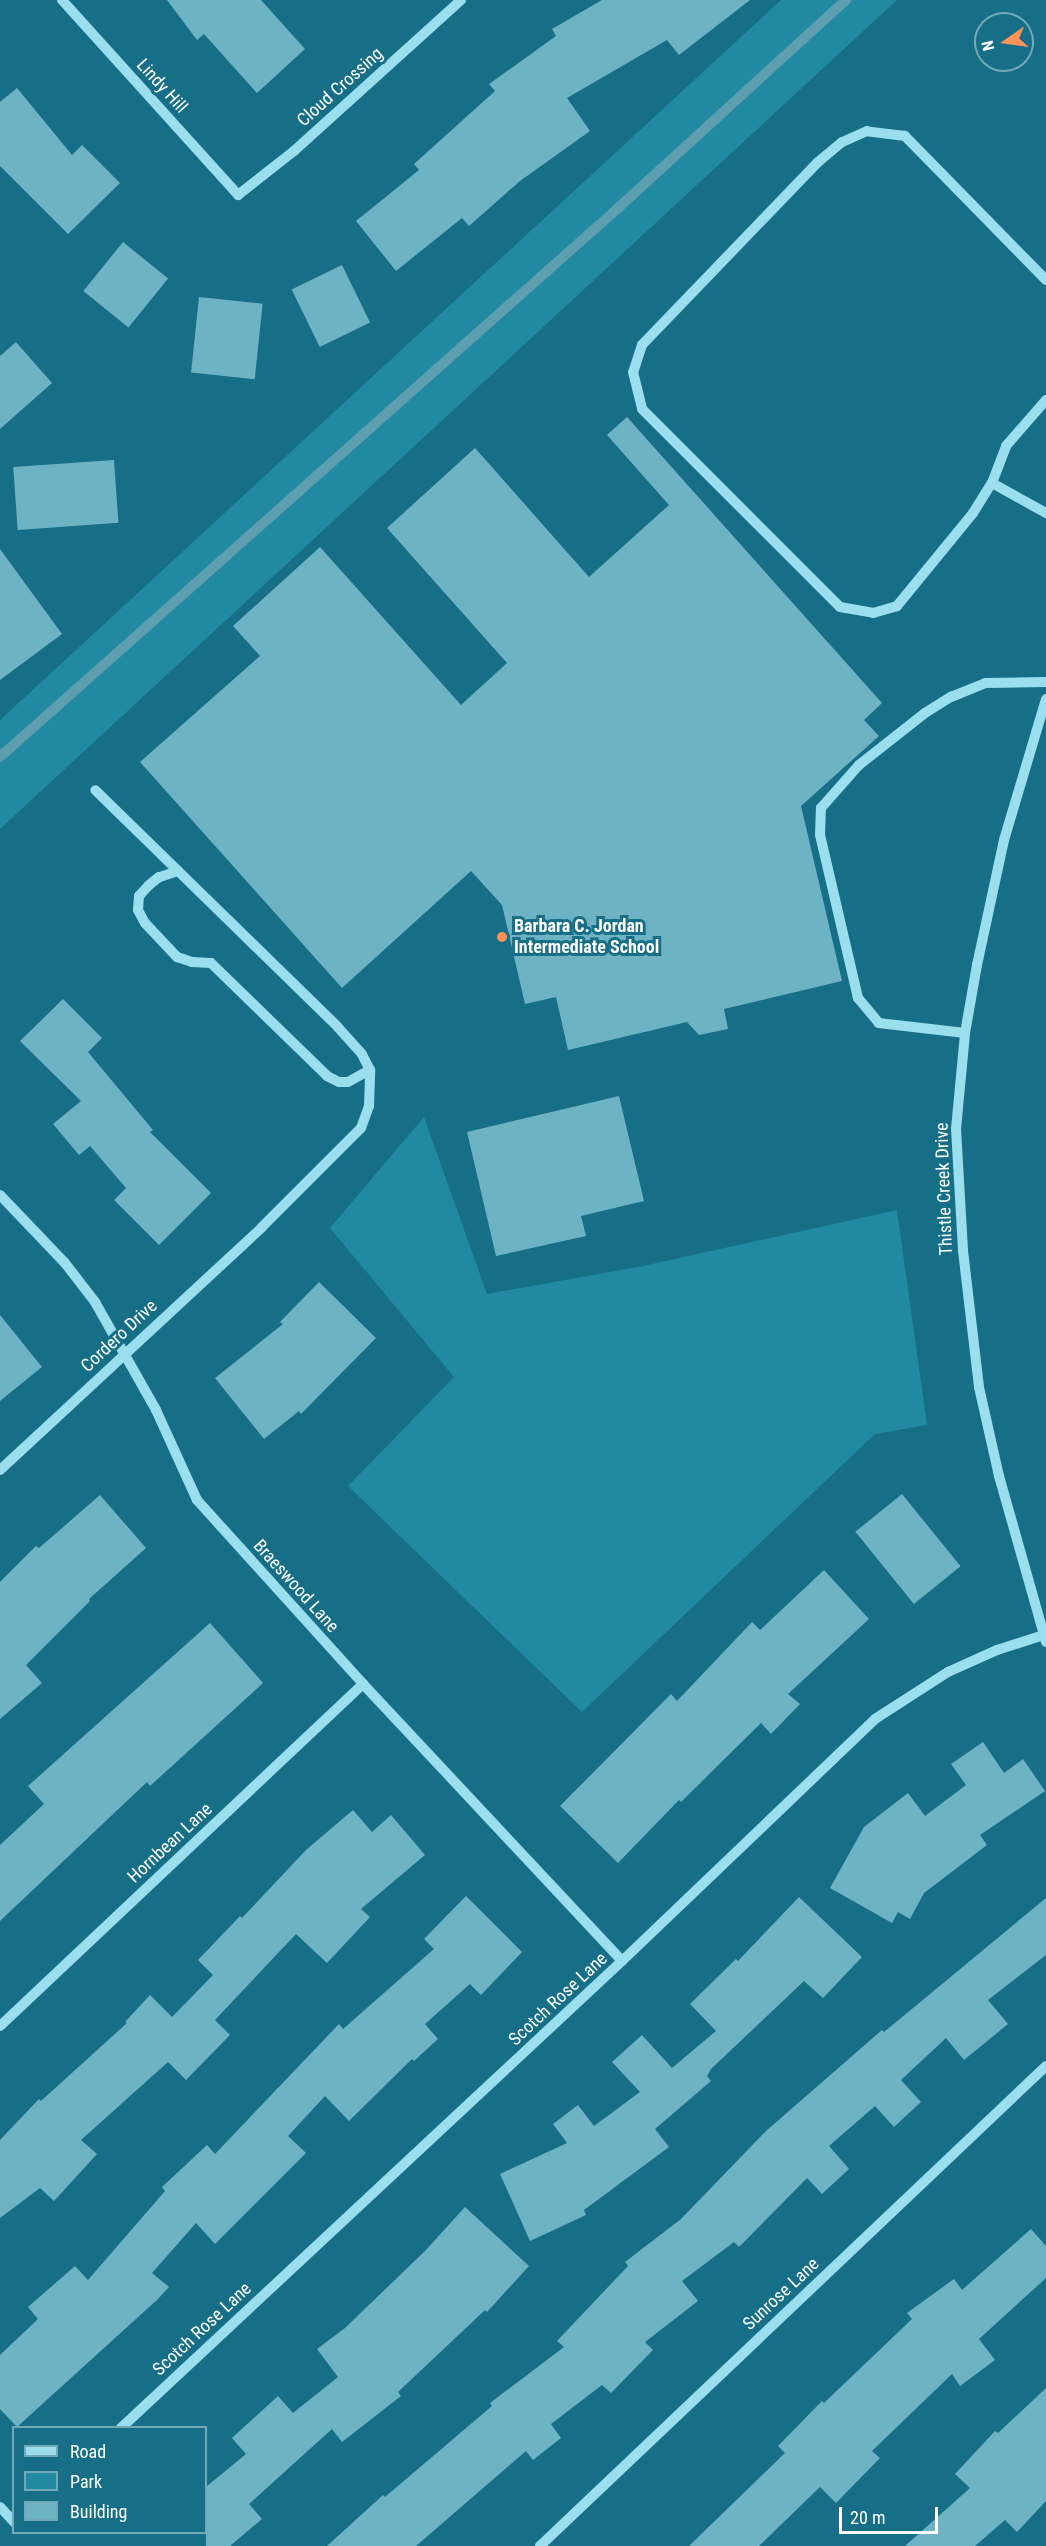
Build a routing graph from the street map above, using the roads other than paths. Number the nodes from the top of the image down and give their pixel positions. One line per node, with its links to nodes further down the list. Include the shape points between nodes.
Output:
1 (62, 0): 3 (street, Lindy Hill)
2 (461, 0): 3 (street, Cloud Crossing, via 294,151)
3 (238, 195)
4 (1046, 280): 6 (street, via 905,136 867,131 842,142 818,162 642,345 633,372 642,409 840,607 873,613 897,606 973,513)
5 (1046, 400): 6 (street, via 1006,446)
6 (992, 483): 7 (street)
7 (1046, 513)
8 (1046, 682): 12 (street, via 986,682 951,697 859,765 821,808 820,835 858,998 879,1023)
9 (1046, 699): 12 (street, Thistle Creek Drive, via 1004,840)
10 (95, 790): 11 (street)
11 (178, 871): 13 (street, via 338,1027 362,1054); 13 (street, via 149,885 139,896 138,910 177,957 211,963 327,1076 348,1083)
12 (965, 1033): 17 (street, Thistle Creek Drive, via 956,1129 969,1317 979,1387 999,1476)
13 (370, 1070): 15 (street, Cordero Drive, via 369,1106 361,1128 262,1227)
14 (0, 1195): 15 (street, Braeswood Lane, via 65,1263 95,1302)
15 (124, 1354): 16 (street, Cordero Drive); 18 (street, Braeswood Lane, via 156,1410 197,1500)
16 (0, 1470)
17 (1045, 1639): 19 (street, Scotch Rose Lane, via 997,1650 948,1672 875,1719)
18 (363, 1684): 19 (street, Braeswood Lane); 20 (street, Hornbean Lane)
19 (622, 1961): 22 (street, Scotch Rose Lane)
20 (0, 2026)
21 (1046, 2066): 25 (street, Sunrose Lane)
22 (121, 2426)
23 (0, 2507): 24 (street)
24 (12, 2520)
25 (540, 2546)

